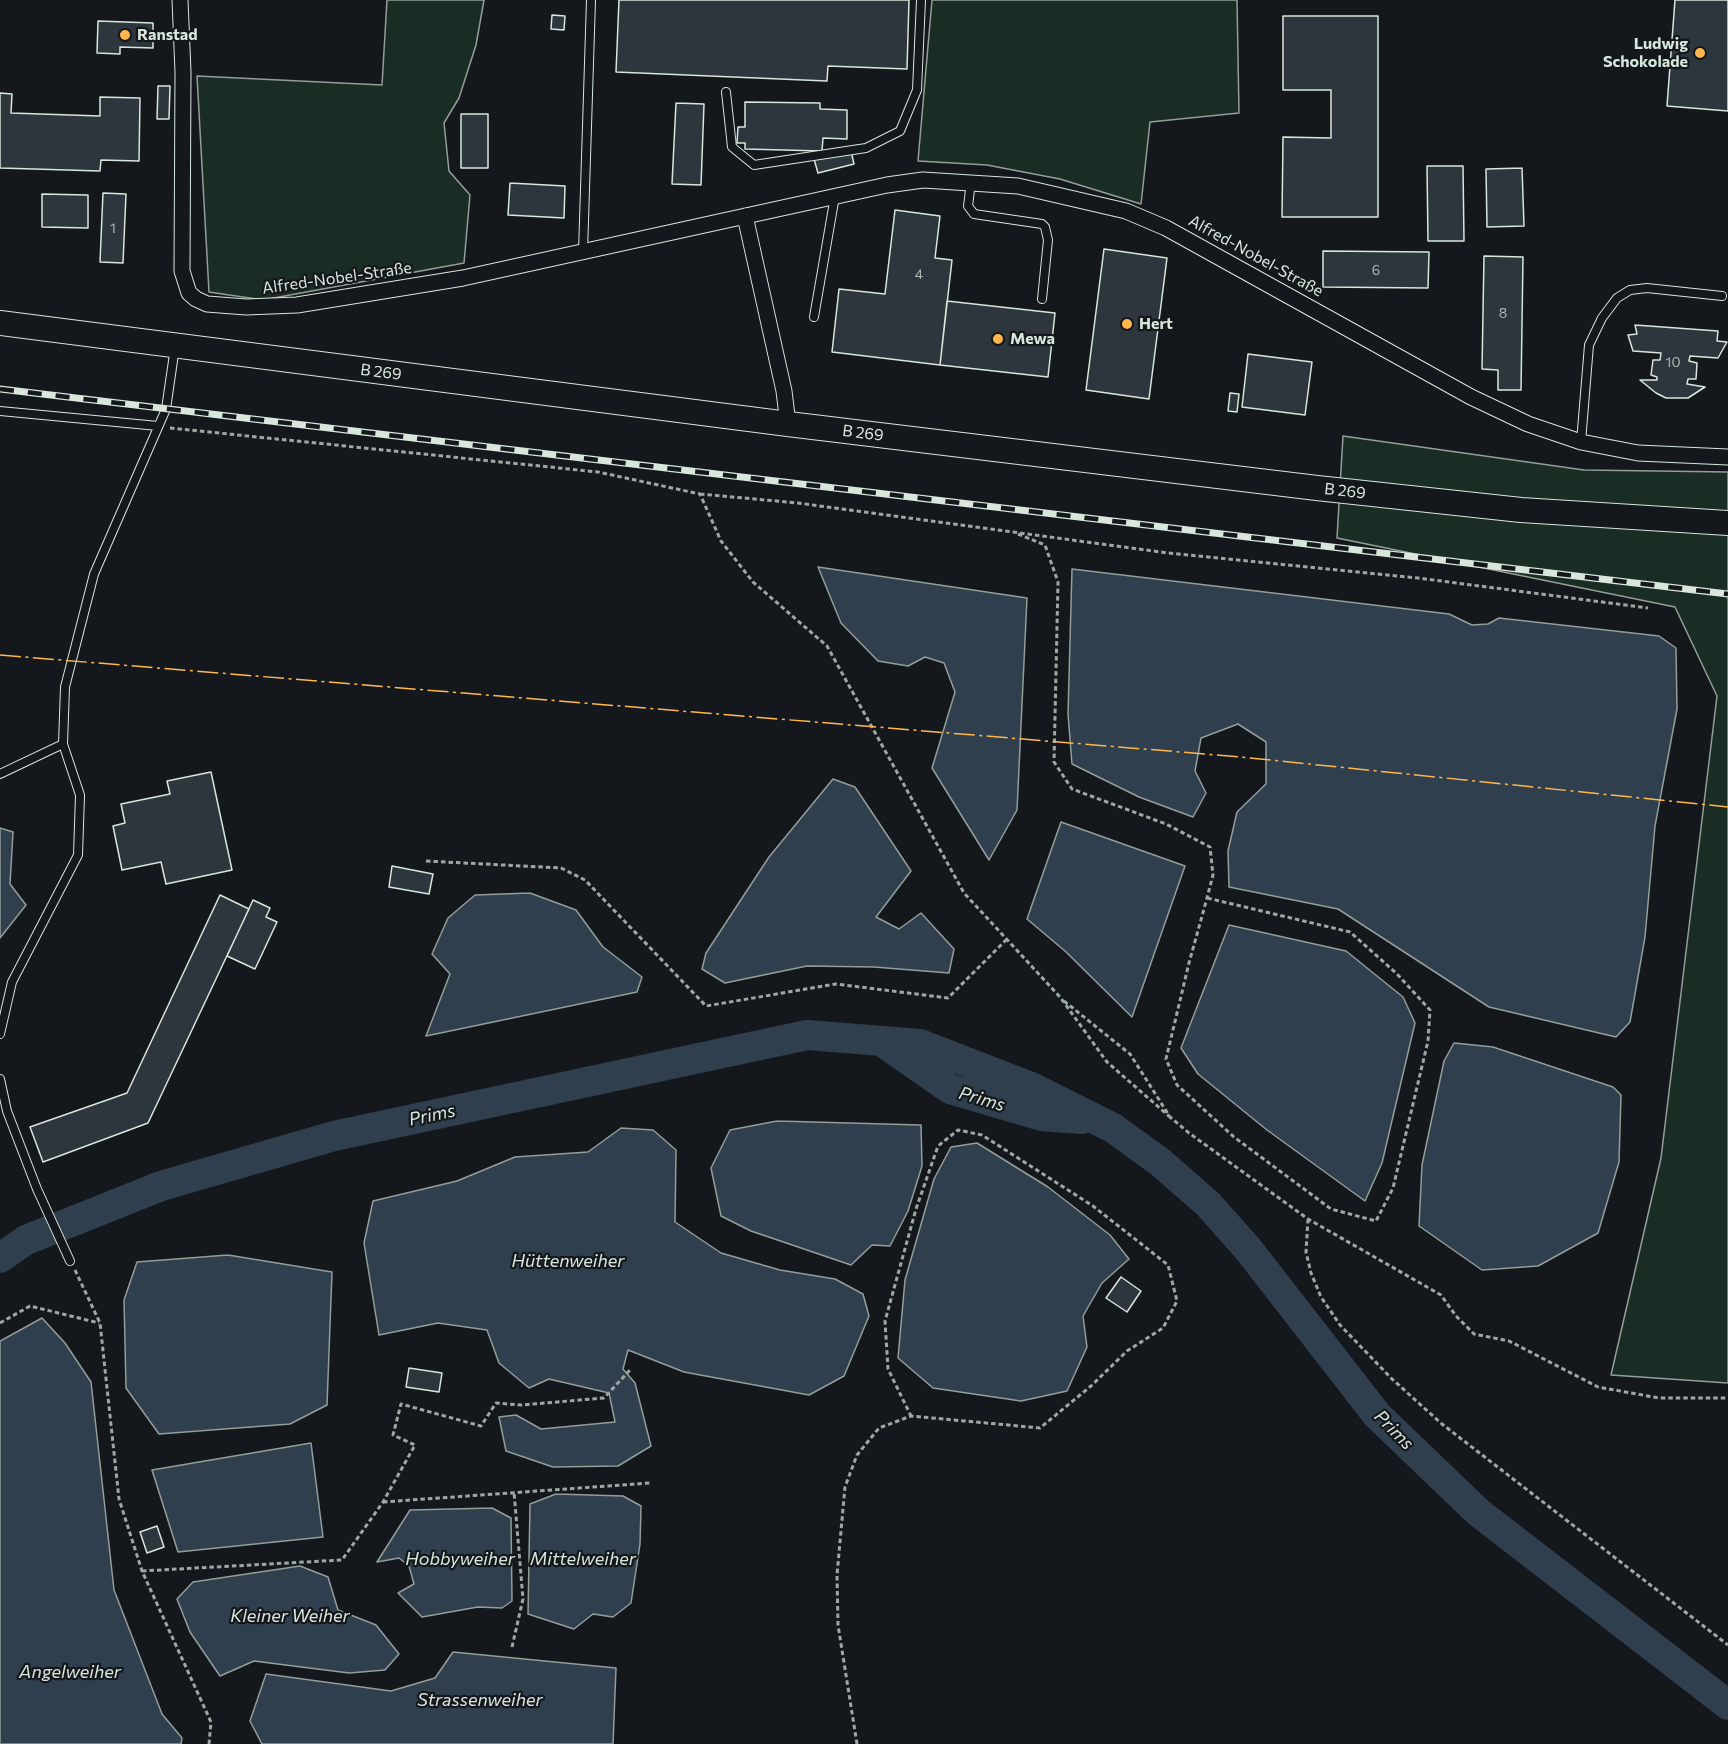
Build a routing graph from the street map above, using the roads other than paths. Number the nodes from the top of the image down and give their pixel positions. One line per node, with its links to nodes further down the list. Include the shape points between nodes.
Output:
1 (180, 0): 8 (street, Alfred-Nobel-Straße, via 182,271 189,293 196,299 207,304 246,307 297,305 463,278)
2 (591, 0): 8 (lane)
3 (921, 0): 4 (lane, via 917,90 900,131 866,148 754,165 732,147)
4 (726, 92)
5 (971, 182): 6 (street, Alfred-Nobel-Straße, via 923,180); 10 (lane, via 968,206 974,214 1045,227 1048,240); 17 (street, Alfred-Nobel-Straße, via 1069,196 1146,219 1471,396 1528,424)
6 (835, 194): 7 (street, Alfred-Nobel-Straße); 11 (lane)
7 (745, 216): 8 (street, Alfred-Nobel-Straße); 15 (street)
8 (583, 252)
9 (1722, 296): 17 (lane, via 1647,288 1630,290 1617,298 1589,345)
10 (1042, 299)
11 (814, 317)
12 (0, 323): 13 (main road, B 269 / B 269)
13 (175, 346): 15 (main road, B 269 / B 269); 16 (lane, via 166,409)
14 (0, 411): 16 (lane)
15 (788, 424): 19 (main road, B 269 / B 269, via 1521,510)
16 (158, 426): 20 (lane, via 94,574 65,687)
17 (1581, 442): 18 (street, Alfred-Nobel-Straße, via 1638,453)
18 (1728, 457)
19 (1728, 523)
20 (63, 744): 21 (lane); 22 (lane, via 80,795 78,855 12,982)
21 (0, 774)
22 (0, 1034)
23 (0, 1079): 24 (lane, via 7,1111)
24 (70, 1261)

